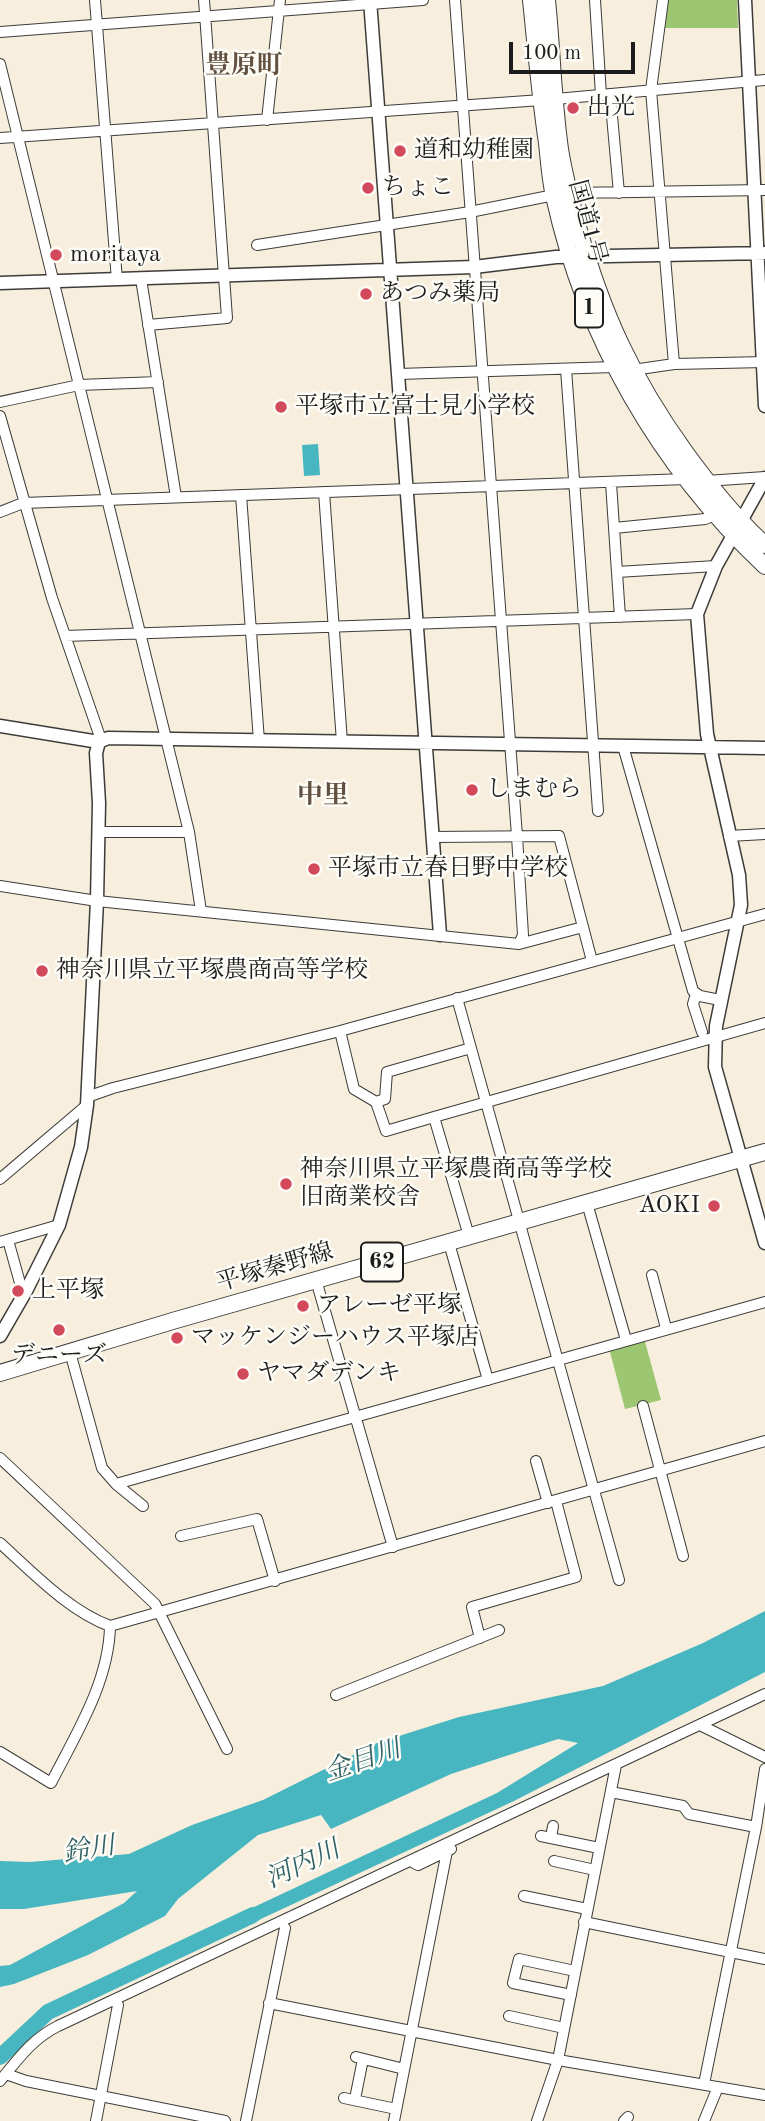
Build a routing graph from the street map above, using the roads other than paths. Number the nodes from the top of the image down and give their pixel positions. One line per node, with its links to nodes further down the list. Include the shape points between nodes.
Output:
1 (95, 0): 14 (street)
2 (204, 0): 13 (street)
3 (281, 0): 12 (street)
4 (423, 0): 11 (street)
5 (455, 0): 22 (street)
6 (531, 0): 21 (main road, 国道1号 / 1)
7 (547, 0): 21 (main road, 国道1号 / 1)
8 (595, 0): 20 (street)
9 (663, 0): 19 (street)
10 (746, 0): 17 (street)
11 (371, 3): 12 (street); 23 (street)
12 (279, 12): 13 (street); 24 (street)
13 (205, 17): 14 (street); 25 (street)
14 (97, 25): 15 (street); 26 (street)
15 (0, 32)
16 (0, 64): 27 (street)
17 (749, 80): 18 (street); 19 (street); 29 (street)
18 (765, 80)
19 (651, 90): 20 (street); 31 (street)
20 (606, 94): 21 (street); 30 (street)
21 (548, 99): 22 (street); 32 (main road, 国道1号 / 1)
22 (463, 106): 23 (street); 33 (street)
23 (379, 112): 24 (street); 34 (street)
24 (267, 120): 25 (street)
25 (213, 124): 26 (street); 41 (street)
26 (105, 131): 27 (street); 43 (street)
27 (17, 136): 28 (street); 44 (street)
28 (0, 138)
29 (760, 191): 31 (street); 36 (street)
30 (619, 192): 31 (street); 32 (street)
31 (661, 192): 37 (street)
32 (561, 194): 33 (street); 38 (main road, 国道1号 / 1)
33 (470, 212): 34 (street); 39 (street)
34 (387, 224): 35 (street); 40 (street)
35 (257, 245)
36 (761, 253): 37 (street); 47 (street)
37 (666, 256): 38 (street); 48 (street)
38 (579, 257): 39 (street); 49 (main road, 国道1号 / 1, via 588,304); 51 (main road, 国道1号 / 1)
39 (474, 267): 40 (street); 52 (street)
40 (391, 271): 41 (street); 53 (street)
41 (224, 276): 42 (street); 46 (street, via 227,317)
42 (141, 279): 43 (street); 46 (street)
43 (117, 280): 44 (street)
44 (53, 281): 45 (street); 55 (street)
45 (0, 283)
46 (148, 325): 54 (street)
47 (764, 362): 48 (street); 57 (street)
48 (674, 364): 51 (street)
49 (614, 367): 50 (street); 60 (main road, 国道1号 / 1)
50 (566, 369): 52 (street); 63 (street)
51 (633, 370): 61 (main road, 国道1号 / 1, via 657,414)
52 (482, 372): 53 (street); 64 (street)
53 (399, 374): 65 (street)
54 (158, 382): 55 (street); 68 (street)
55 (79, 385): 56 (street); 69 (street)
56 (0, 402)
57 (765, 406)
58 (0, 416): 70 (street)
59 (765, 478): 61 (street); 74 (street)
60 (686, 480): 62 (street); 72 (main road, 国道1号 / 1)
61 (706, 481): 74 (main road, 国道1号 / 1)
62 (611, 483): 63 (street); 73 (street)
63 (573, 484): 64 (street); 81 (street)
64 (491, 487): 65 (street); 82 (street)
65 (407, 490): 66 (street); 83 (street)
66 (324, 492): 67 (street); 84 (street)
67 (241, 495): 68 (street); 85 (street)
68 (176, 497): 69 (street)
69 (107, 499): 70 (street); 86 (street)
70 (23, 503): 71 (street); 87 (street)
71 (0, 512)
72 (715, 515): 73 (street); 74 (main road, 国道1号 / 1)
73 (614, 528): 78 (street)
74 (736, 528): 75 (main road, 国道1号 / 1); 76 (street); 77 (main road, 国道1号 / 1)
75 (765, 545)
76 (716, 566): 78 (street); 79 (street)
77 (765, 566)
78 (617, 572): 80 (street)
79 (697, 614): 80 (street); 97 (street)
80 (621, 617): 81 (street)
81 (583, 618): 82 (street); 95 (street)
82 (501, 621): 83 (street); 94 (street)
83 (417, 624): 84 (street); 93 (street)
84 (334, 627): 85 (street); 92 (street)
85 (251, 629): 86 (street); 90 (street)
86 (140, 633): 87 (street); 89 (street)
87 (65, 636): 91 (street)
88 (0, 726): 91 (street)
89 (166, 740): 90 (street); 91 (street, via 108,738); 101 (street)
90 (259, 741): 92 (street)
91 (99, 742): 100 (street)
92 (342, 742): 93 (street)
93 (427, 743): 94 (street); 105 (street)
94 (510, 744): 95 (street); 103 (street)
95 (593, 745): 96 (street); 99 (street)
96 (623, 746): 97 (street); 113 (street)
97 (709, 748): 98 (street); 104 (street)
98 (765, 748)
99 (598, 811)
100 (99, 832): 101 (street); 107 (street)
101 (189, 832): 108 (street)
102 (765, 834): 104 (street)
103 (517, 836): 105 (street); 111 (street, via 559,836); 114 (street, via 523,934)
104 (729, 836): 110 (street, via 738,876)
105 (432, 837): 112 (street)
106 (0, 886): 107 (street)
107 (97, 901): 108 (street); 124 (street)
108 (201, 911): 112 (street)
109 (765, 914): 110 (street)
110 (738, 921): 113 (street); 118 (street)
111 (583, 927): 114 (street); 115 (street)
112 (440, 935): 114 (street)
113 (677, 938): 115 (street); 116 (street)
114 (519, 944)
115 (592, 961): 117 (street)
116 (696, 994): 118 (street); 121 (street, via 693,1004)
117 (457, 998): 120 (street); 123 (street)
118 (720, 1000): 122 (street)
119 (765, 1023): 122 (street)
120 (340, 1031): 124 (street, via 113,1088); 125 (street, via 354,1089)
121 (702, 1032)
122 (715, 1037): 126 (street); 129 (street, via 715,1067)
123 (471, 1048): 125 (street, via 387,1072 384,1099); 126 (street)
124 (87, 1101): 130 (street); 133 (street, via 81,1147)
125 (376, 1102): 127 (street, via 386,1131)
126 (486, 1102): 127 (street); 132 (street)
127 (433, 1117): 134 (street)
128 (765, 1152): 129 (main road, 平塚秦野線 / 62)
129 (740, 1159): 131 (main road, 平塚秦野線 / 62); 137 (street)
130 (0, 1179)
131 (587, 1203): 132 (main road, 平塚秦野線 / 62); 144 (street)
132 (520, 1222): 134 (main road, 平塚秦野線 / 62); 146 (street)
133 (59, 1225): 135 (street); 140 (street)
134 (469, 1236): 136 (main road, 平塚秦野線 / 62)
135 (4, 1241): 140 (street)
136 (449, 1243): 139 (main road, 平塚秦野線 / 62); 148 (street)
137 (765, 1243)
138 (652, 1275): 142 (street)
139 (316, 1280): 145 (main road, 平塚秦野線 / 62); 150 (street)
140 (26, 1291): 143 (street)
141 (765, 1302): 142 (street)
142 (666, 1328): 144 (street)
143 (0, 1336)
144 (625, 1340): 146 (street)
145 (70, 1352): 147 (main road, 平塚秦野線 / 62); 155 (street, via 102,1468)
146 (558, 1360): 148 (street); 156 (street)
147 (0, 1374)
148 (488, 1380): 150 (street)
149 (643, 1406): 154 (street)
150 (356, 1417): 155 (street); 161 (street)
151 (765, 1441): 154 (street)
152 (0, 1458): 165 (street)
153 (536, 1461): 157 (street)
154 (660, 1471): 156 (street); 162 (street)
155 (116, 1484): 158 (street)
156 (594, 1490): 157 (street); 163 (street)
157 (552, 1502): 161 (street); 168 (street, via 576,1577 472,1607)
158 (143, 1506)
159 (181, 1536): 164 (street, via 257,1519)
160 (0, 1543): 166 (street, via 55,1592)
161 (393, 1547): 164 (street)
162 (683, 1556)
163 (619, 1580)
164 (275, 1581): 165 (street)
165 (161, 1613): 166 (street); 172 (street)
166 (110, 1626): 173 (street, via 106,1661 90,1707 51,1783)
167 (499, 1630): 168 (street)
168 (480, 1638): 170 (street)
169 (765, 1694): 171 (street)
170 (337, 1695)
171 (700, 1725): 174 (street); 175 (street)
172 (227, 1749)
173 (0, 1752)
174 (765, 1757)
175 (616, 1765): 177 (street); 180 (street)
176 (765, 1769): 178 (street)
177 (611, 1791): 178 (street, via 683,1805 689,1814); 181 (street)
178 (759, 1824): 192 (street)
179 (553, 1826): 181 (street, via 546,1837)
180 (475, 1831): 182 (street); 183 (street)
181 (599, 1848): 185 (street)
182 (447, 1851): 183 (street, via 418,1865); 202 (street)
183 (411, 1861): 188 (street)
184 (554, 1861): 185 (street)
185 (595, 1870): 187 (street)
186 (524, 1896): 187 (street)
187 (587, 1909): 189 (street)
188 (304, 1911): 190 (street, via 302,1919); 191 (street)
189 (584, 1922): 192 (street); 194 (street)
190 (285, 1928): 191 (street, via 259,1938); 197 (street)
191 (252, 1936): 195 (street)
192 (730, 1953): 193 (street); 206 (street)
193 (765, 1959)
194 (575, 1971): 196 (street); 196 (street, via 519,1959 513,1983)
195 (152, 1983): 198 (street, via 149,1990); 200 (street)
196 (571, 1994): 201 (street)
197 (269, 2003): 202 (street); 213 (street)
198 (118, 2005): 200 (street, via 84,2020); 209 (street)
199 (509, 2016): 201 (street)
200 (76, 2018): 205 (street, via 40,2036)
201 (564, 2028): 203 (street)
202 (412, 2031): 203 (street); 204 (street)
203 (558, 2060): 206 (street); 215 (street)
204 (404, 2069): 210 (street); 210 (street, via 359,2058 349,2098)
205 (3, 2077): 209 (street)
206 (704, 2084): 207 (street)
207 (718, 2087): 208 (street); 216 (street)
208 (765, 2095)
209 (101, 2096): 211 (street); 212 (street)
210 (396, 2109): 214 (street)
211 (96, 2121)
212 (225, 2121)
213 (246, 2121)
214 (394, 2121)
215 (537, 2121)
216 (704, 2121)

